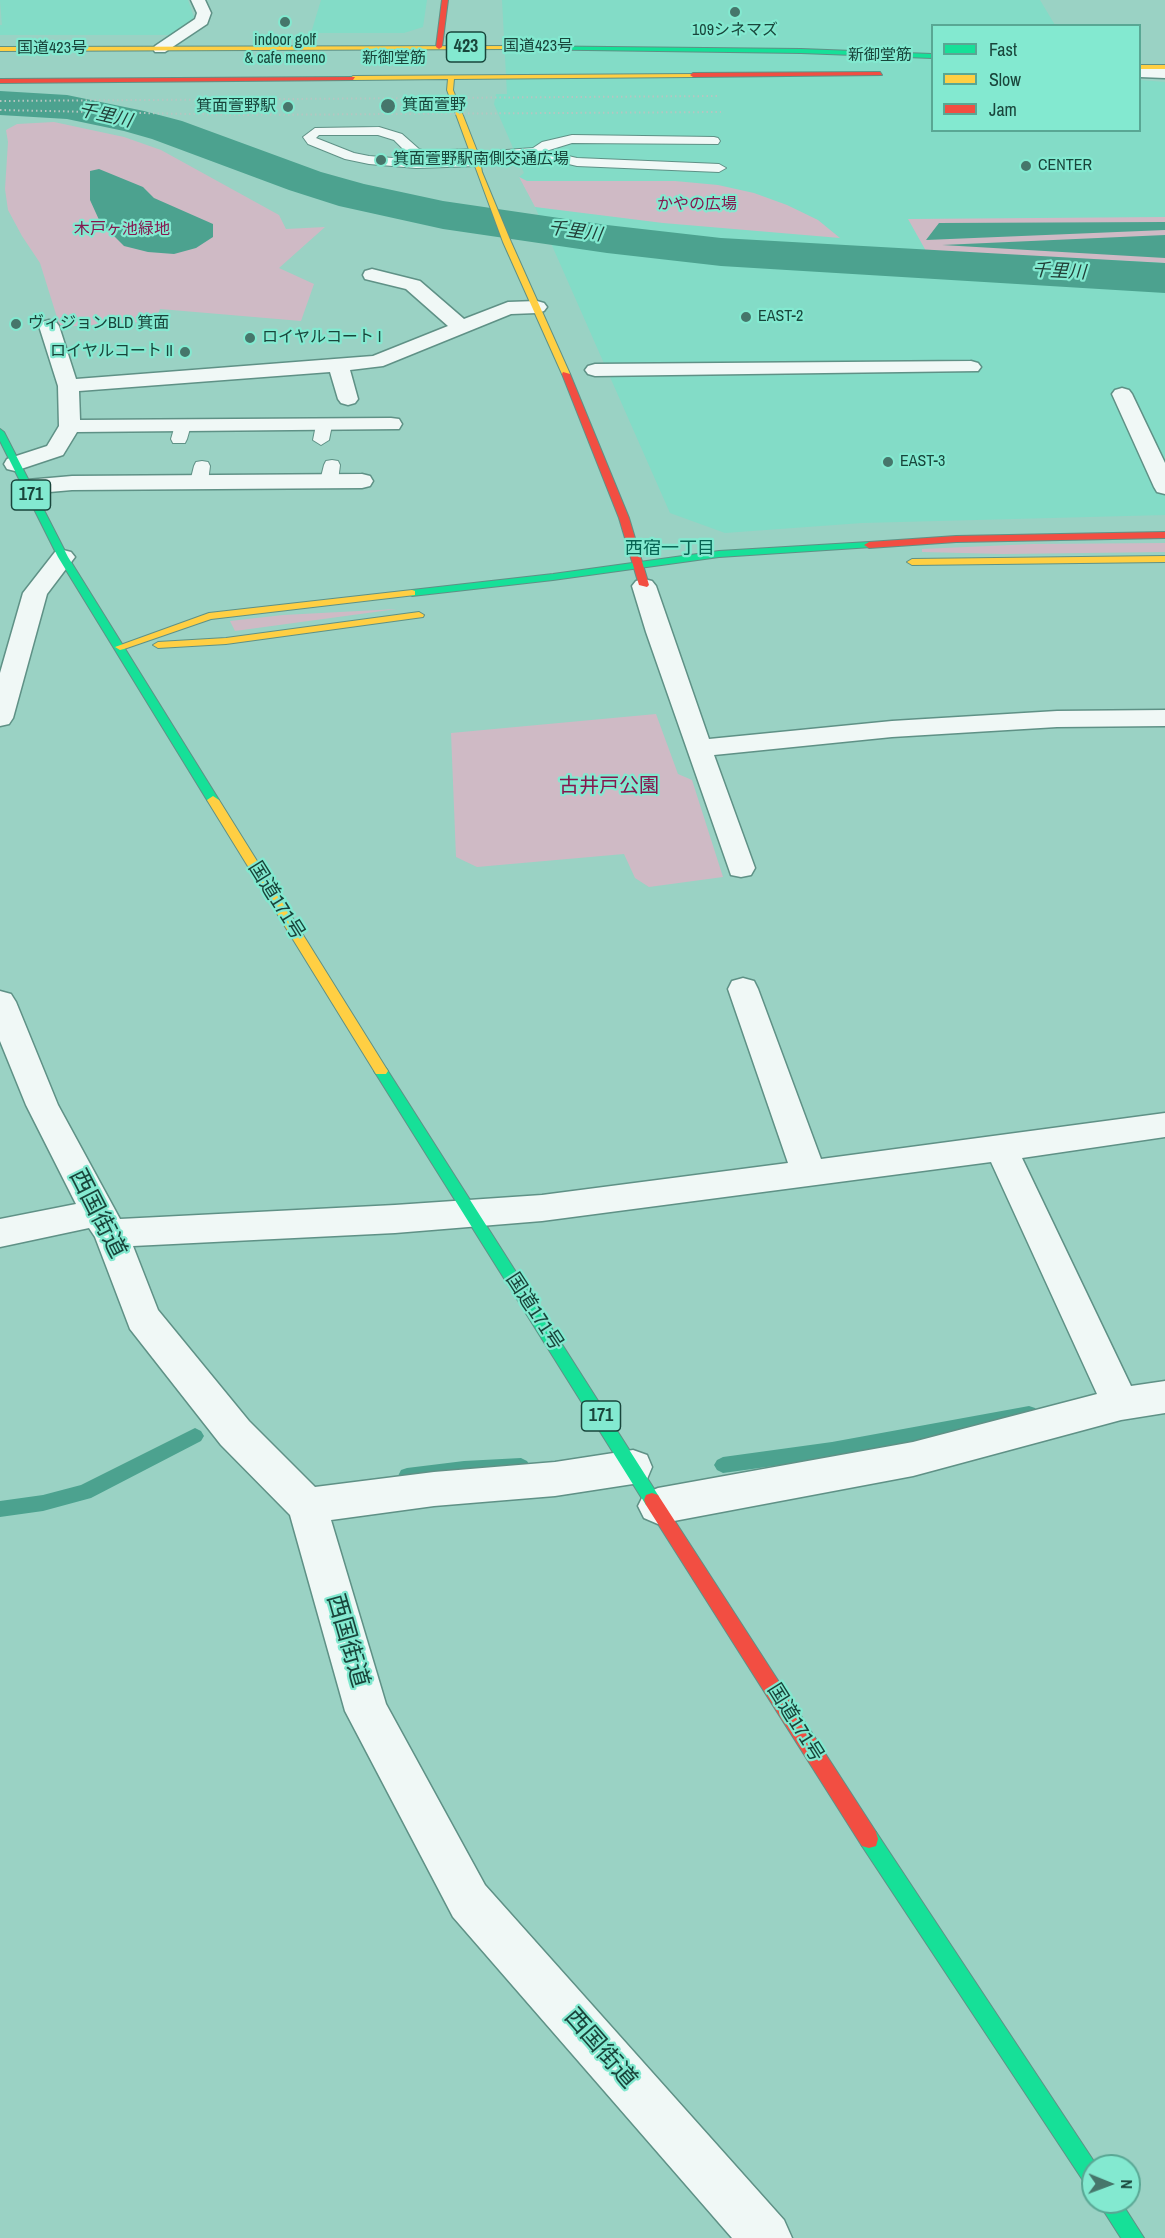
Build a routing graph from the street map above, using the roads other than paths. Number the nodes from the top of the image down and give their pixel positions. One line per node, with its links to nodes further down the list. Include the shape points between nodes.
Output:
1 (198, 0): 9 (street, via 204,13 202,21)
2 (446, 0): 3 (main road)
3 (439, 46): 6 (main road, 国道423号 / 423); 9 (main road, 国道423号 / 423)
4 (0, 50): 9 (main road, 国道423号 / 423)
5 (931, 56): 9 (main road, 新御堂筋 / 423)
6 (931, 56)
7 (1141, 56): 8 (main road)
8 (1165, 56)
9 (154, 59): 10 (main road, 新御堂筋 / 423); 13 (main road, 新御堂筋 / 423); 14 (main road, 新御堂筋 / 423)
10 (0, 60)
11 (1141, 67): 12 (main road)
12 (1165, 67)
13 (931, 68)
14 (0, 69)
15 (1141, 73): 16 (street)
16 (1165, 73)
17 (894, 74): 18 (main road, 国道423号 / 423)
18 (451, 78): 19 (main road, 国道423号 / 423); 22 (main road, via 450,90)
19 (0, 81)
20 (714, 141): 21 (lane, via 572,140 547,145)
21 (536, 152): 22 (lane); 23 (lane, via 577,162)
22 (476, 157): 22 (lane, via 416,164 369,160 350,156 309,137 326,131 379,131 398,137 414,152 425,155); 25 (main road, via 507,242)
23 (719, 168)
24 (374, 273): 27 (street, via 413,285)
25 (537, 307): 27 (street, via 508,309); 45 (main road, via 624,518)
26 (49, 326): 31 (street)
27 (461, 327): 28 (street, via 376,362)
28 (339, 366): 31 (street, via 194,386); 33 (street)
29 (971, 367): 30 (street)
30 (595, 370)
31 (68, 386): 35 (street)
32 (1122, 394): 40 (street)
33 (348, 399)
34 (391, 424): 35 (street, via 323,432 181,432)
35 (70, 426): 37 (street, via 55,450)
36 (0, 432): 37 (main road, 国道171号 / 171)
37 (15, 464): 39 (main road, 国道171号 / 171)
38 (362, 481): 39 (street, via 330,473 200,474)
39 (27, 487): 42 (main road, 国道171号 / 171)
40 (1165, 487)
41 (1165, 535): 45 (main road, via 968,538 719,554)
42 (63, 556): 47 (street, via 34,593); 49 (main road, 国道171号 / 171)
43 (1165, 559): 44 (main road)
44 (899, 562)
45 (643, 581): 49 (main road, via 423,592 209,616); 52 (street)
46 (434, 613): 49 (main road, via 226,641)
47 (27, 621): 48 (street); 50 (street)
48 (0, 622)
49 (120, 647): 59 (main road, 国道171号 / 171)
50 (0, 718)
51 (1165, 718): 52 (street, via 1057,719 892,729)
52 (699, 748): 53 (street)
53 (741, 868)
54 (743, 989): 58 (street)
55 (0, 1002): 60 (street, 西国街道, via 42,1105)
56 (1165, 1125): 57 (street)
57 (1001, 1148): 58 (street); 63 (street)
58 (809, 1173): 59 (street)
59 (471, 1214): 60 (street); 64 (main road, 国道171号 / 171)
60 (104, 1223): 61 (street); 65 (street, 西国街道, via 143,1318 235,1433)
61 (0, 1233)
62 (1165, 1397): 63 (street)
63 (1121, 1404): 66 (street, via 913,1459)
64 (633, 1467): 65 (street); 66 (main road, 国道171号 / 171)
65 (308, 1506): 69 (street, 西国街道, via 368,1711 470,1901)
66 (658, 1506): 67 (main road, 国道171号 / 171, via 844,1802)
67 (1081, 2160)
68 (1117, 2214): 70 (main road)
69 (766, 2238)
70 (1133, 2238)

